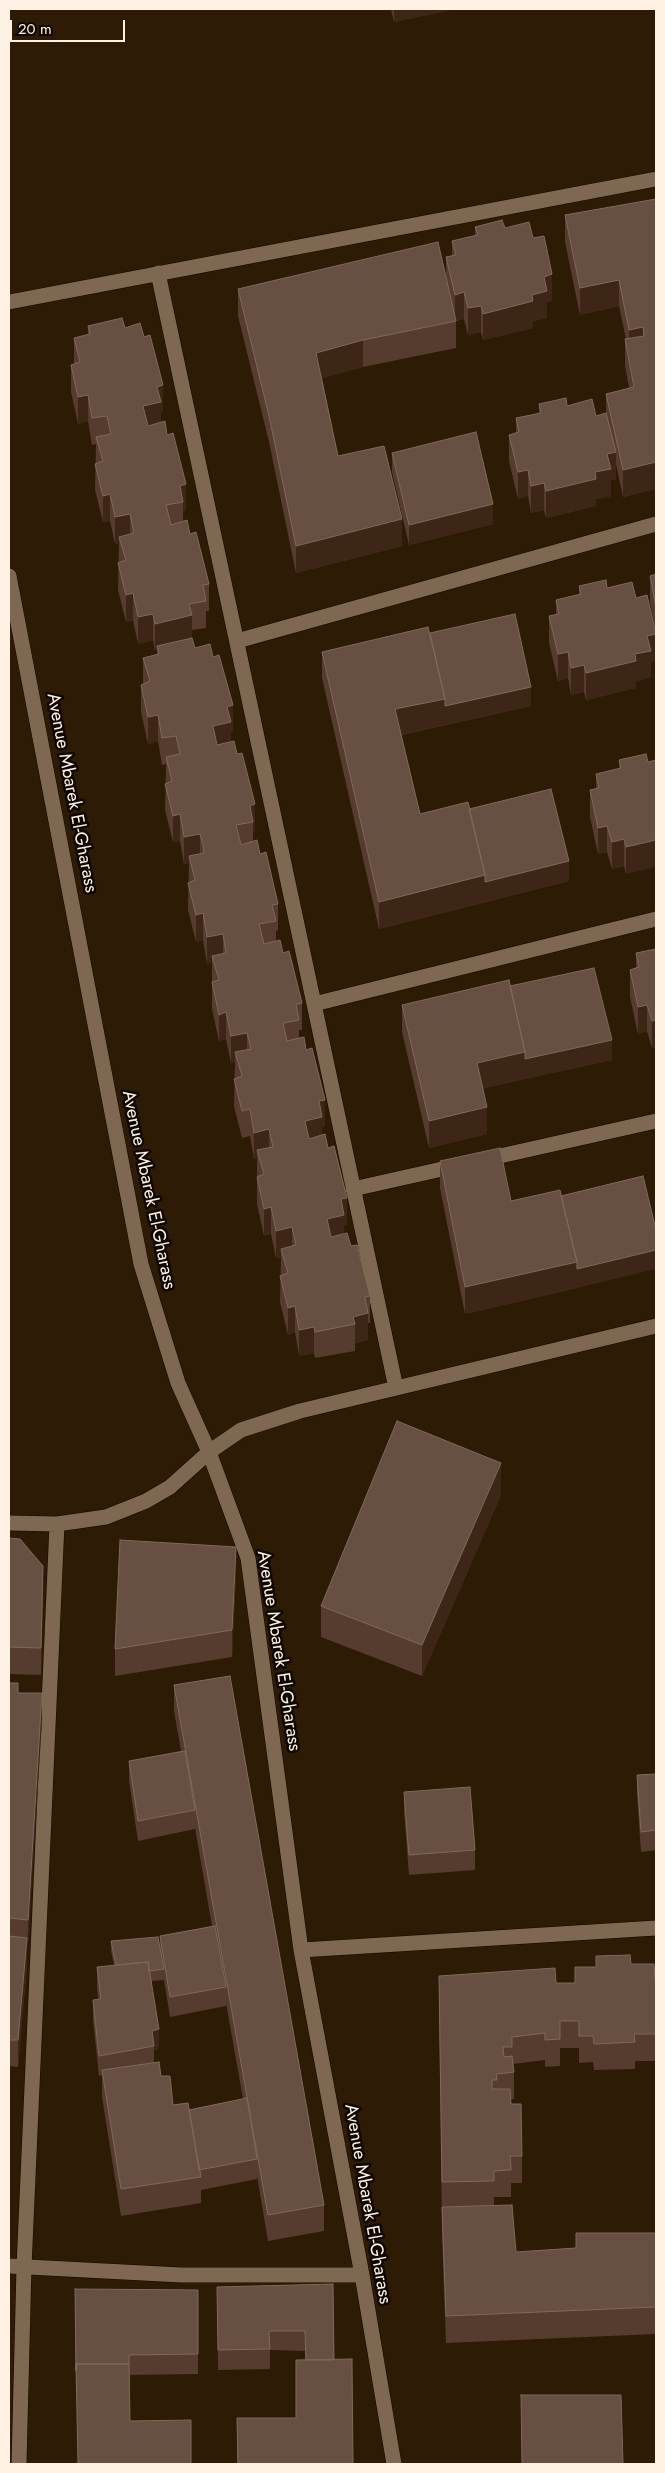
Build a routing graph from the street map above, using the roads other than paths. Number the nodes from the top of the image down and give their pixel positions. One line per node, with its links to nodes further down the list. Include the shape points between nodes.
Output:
1 (656, 179): 2 (street)
2 (158, 273): 3 (street); 6 (street)
3 (9, 302)
4 (656, 524): 6 (street)
5 (9, 576): 13 (street, Avenue Mbarek El-Gharass, via 141,1264 178,1383)
6 (237, 641): 8 (street)
7 (656, 919): 8 (street)
8 (314, 1004): 10 (street)
9 (656, 1121): 10 (street)
10 (353, 1189): 12 (street)
11 (656, 1326): 12 (street)
12 (396, 1388): 13 (street, via 300,1411 241,1430)
13 (209, 1452): 15 (street, via 170,1487 146,1502 106,1517); 17 (street, Avenue Mbarek El-Gharass, via 249,1566)
14 (9, 1522): 15 (street)
15 (57, 1524): 19 (street)
16 (656, 1928): 17 (street)
17 (301, 1950): 20 (street, Avenue Mbarek El-Gharass)
18 (9, 2266): 19 (street)
19 (24, 2267): 20 (street, via 180,2275); 21 (street)
20 (362, 2275): 22 (street, Avenue Mbarek El-Gharass)
21 (19, 2464)
22 (394, 2464)

